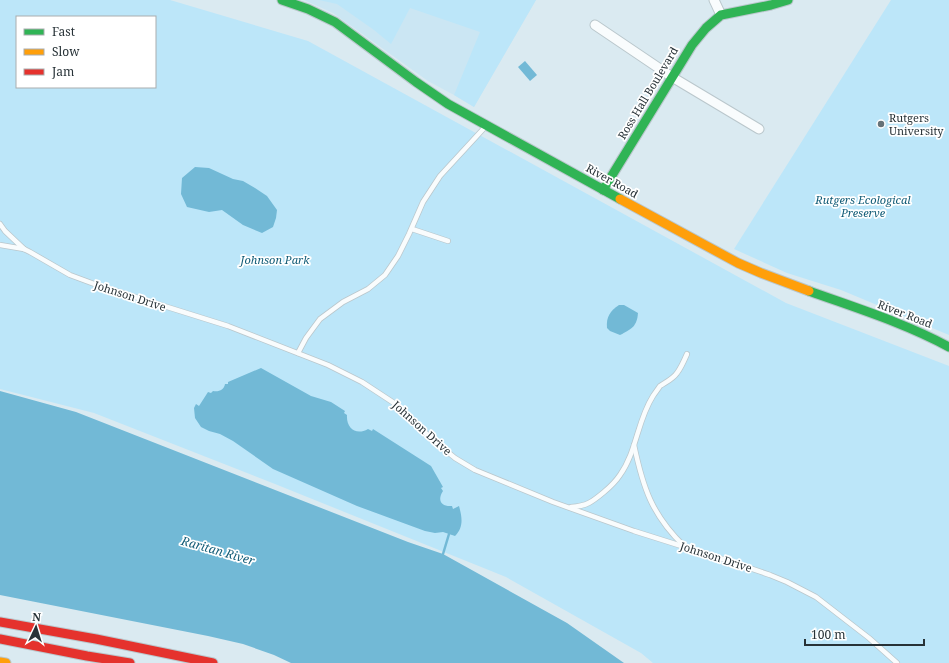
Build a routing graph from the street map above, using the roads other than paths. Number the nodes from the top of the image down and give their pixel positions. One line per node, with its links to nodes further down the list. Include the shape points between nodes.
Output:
1 (282, 0): 7 (main road, River Road, via 335,22 448,104)
2 (714, 0): 4 (street)
3 (788, 0): 4 (main road)
4 (722, 15): 6 (main road, Ross Hall Boulevard, via 706,28 692,45)
5 (595, 26): 6 (street)
6 (672, 77): 8 (street); 9 (main road, Ross Hall Boulevard)
7 (486, 125): 9 (main road, River Road); 11 (lane, via 440,176 423,202)
8 (759, 129)
9 (604, 190): 15 (main road, River Road, via 738,263 908,327)
10 (0, 224): 14 (lane)
11 (412, 229): 12 (lane); 16 (lane, via 385,274 368,289 343,302 320,319)
12 (448, 241)
13 (0, 245): 14 (lane, Johnson Drive)
14 (24, 249): 16 (lane, Johnson Drive, via 70,274 97,285 228,326)
15 (949, 347)
16 (298, 353): 19 (lane, Johnson Drive, via 328,364 394,402 433,440 475,470)
17 (687, 354): 18 (lane, via 677,374 660,386 653,395 639,426)
18 (634, 446): 19 (lane, via 614,483 586,505); 20 (lane, via 653,506 664,524)
19 (570, 508): 20 (lane, Johnson Drive)
20 (686, 547): 28 (lane, Johnson Drive, via 770,575 816,597 869,638)
21 (0, 622): 23 (main road); 27 (main road)
22 (0, 638): 26 (main road)
23 (139, 658)
24 (0, 662): 25 (main road)
25 (6, 663)
26 (130, 663)
27 (213, 663)
28 (896, 663)

